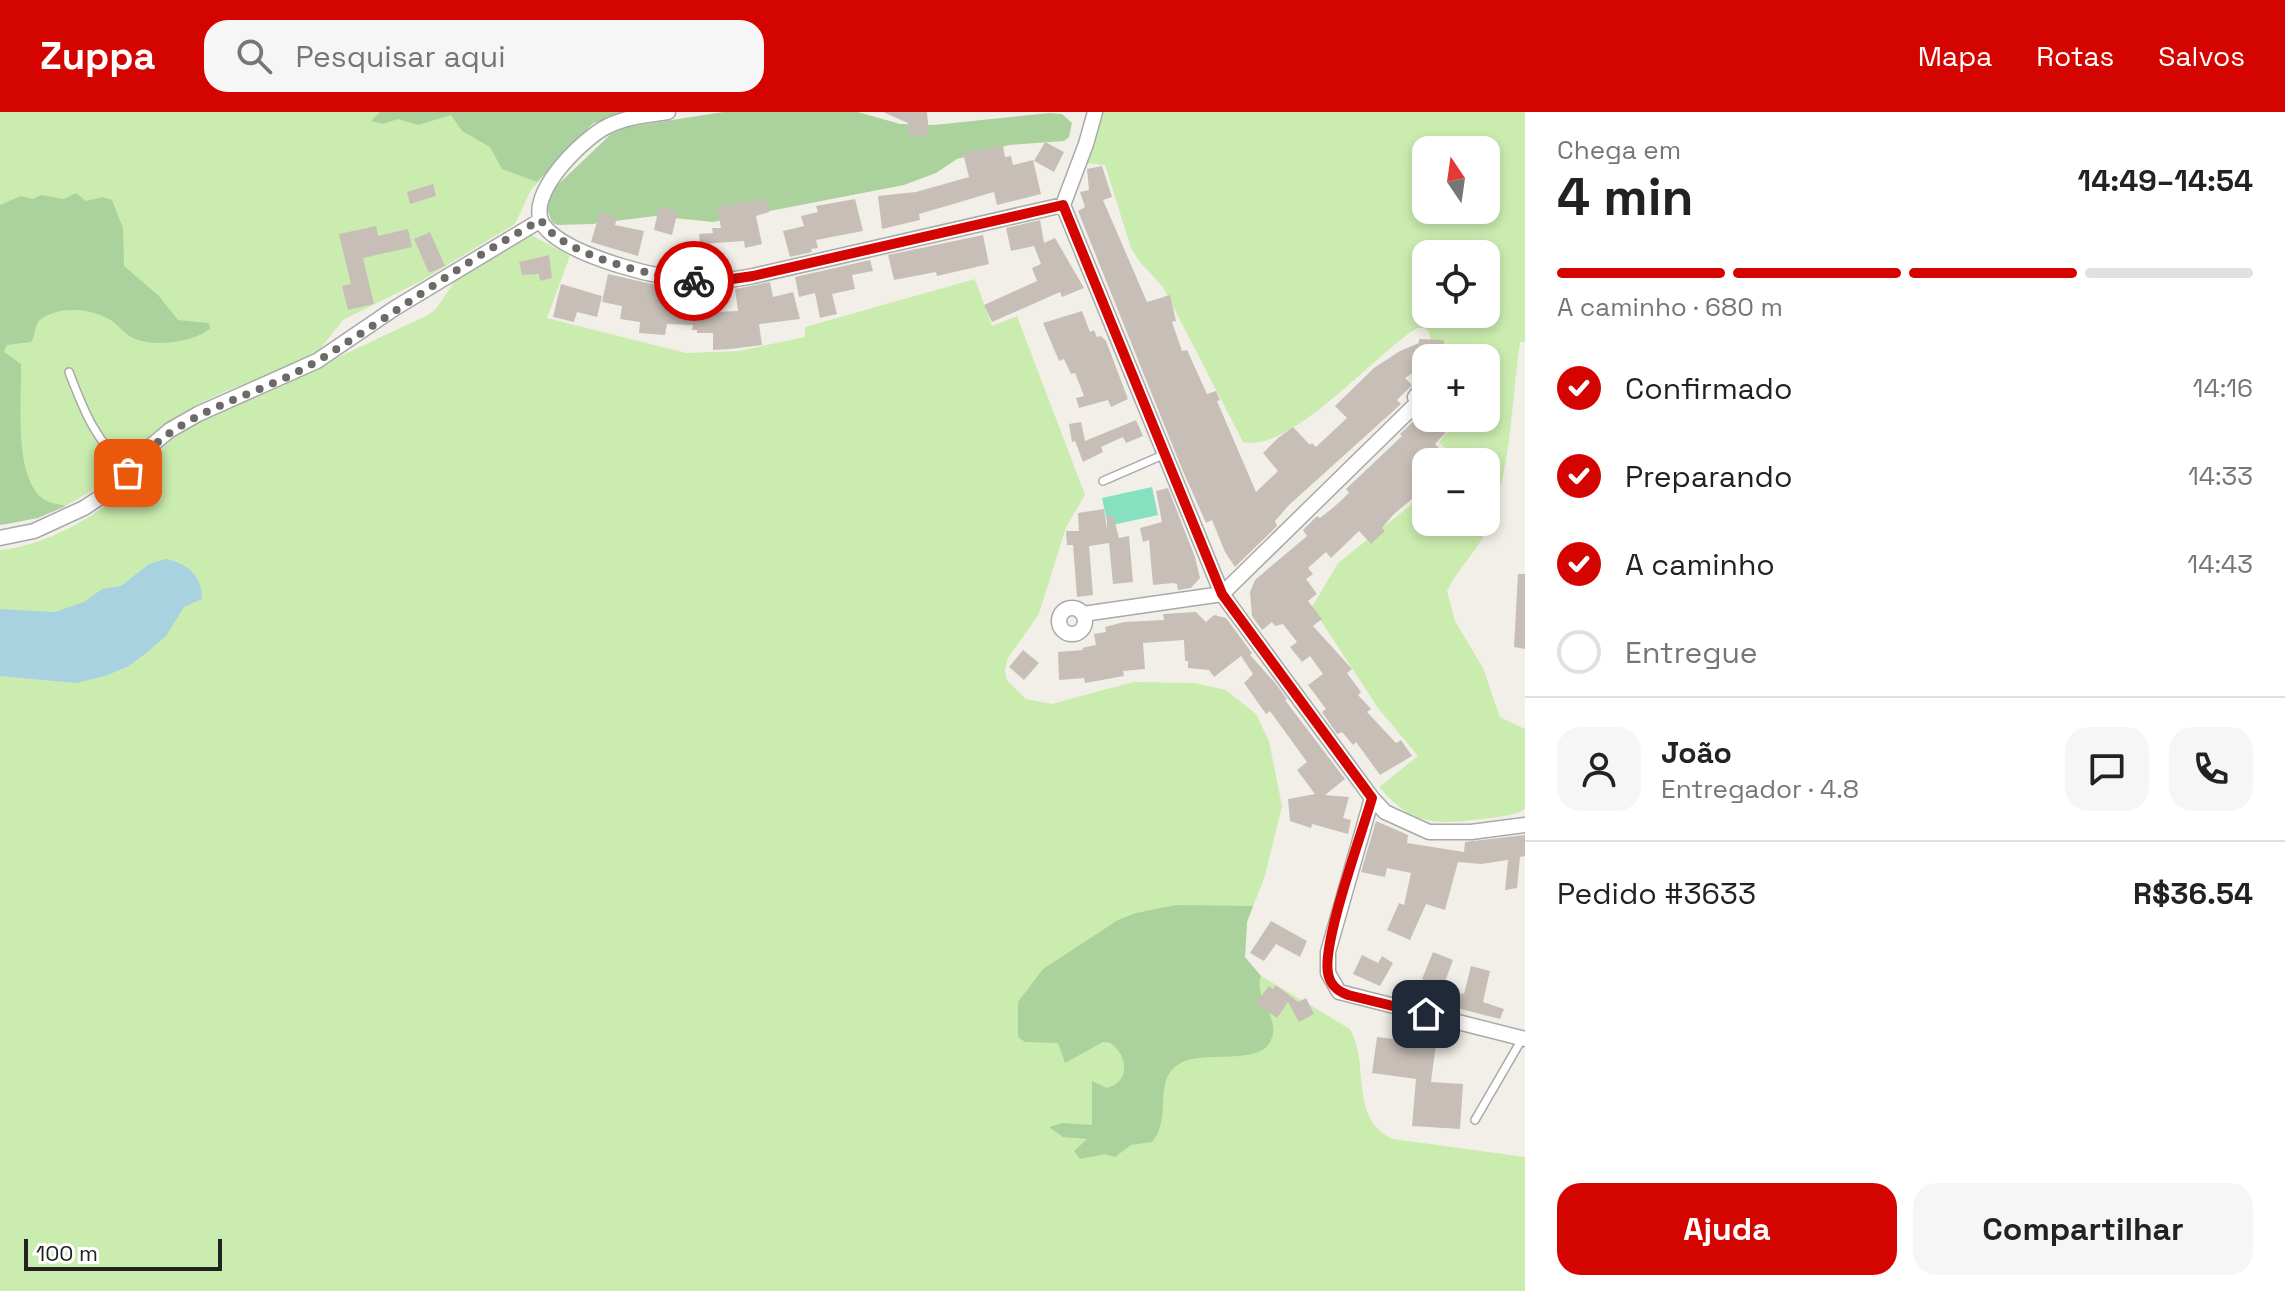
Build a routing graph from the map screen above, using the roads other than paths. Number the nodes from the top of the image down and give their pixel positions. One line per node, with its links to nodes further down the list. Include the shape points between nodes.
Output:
1 (668, 112): 4 (street, via 601,129 543,189)
2 (1095, 112): 3 (street)
3 (1063, 205): 4 (street, via 718,281 685,280 615,262 568,245); 7 (street)
4 (541, 220): 8 (street, via 317,361 170,430)
5 (69, 372): 8 (lane, via 101,443)
6 (1412, 411): 11 (street)
7 (1163, 455): 9 (lane); 11 (street)
8 (128, 473): 10 (street, via 100,499 27,533)
9 (1103, 481)
10 (0, 538)
11 (1222, 594): 12 (street); 13 (street)
12 (1083, 614)
13 (1372, 798): 14 (street, via 1399,821 1429,832); 15 (street, via 1328,952 1334,987 1348,995)
14 (1525, 825)
15 (1524, 1039): 16 (lane)
16 (1475, 1120)

